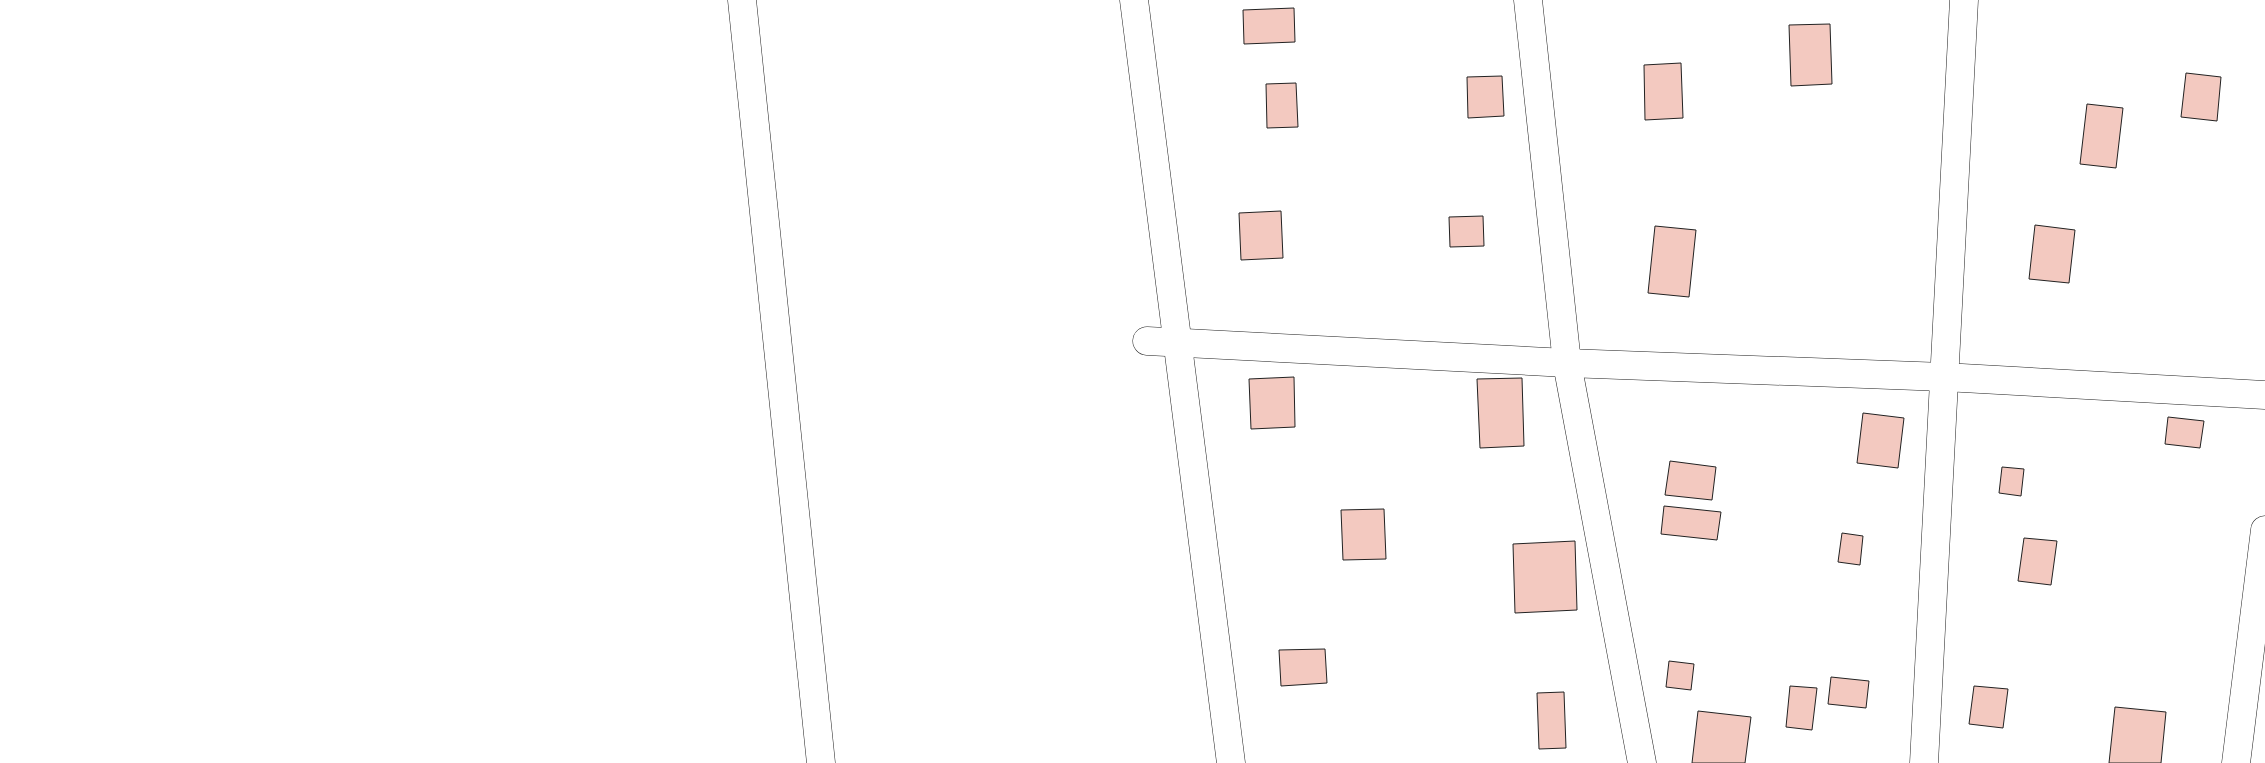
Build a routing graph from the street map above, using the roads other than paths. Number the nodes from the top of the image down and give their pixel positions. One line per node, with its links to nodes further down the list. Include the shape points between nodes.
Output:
1 (742, 0): 11 (street)
2 (1134, 0): 6 (street)
3 (1528, 0): 7 (street)
4 (1964, 0): 8 (street)
5 (1147, 341): 6 (street)
6 (1177, 344): 7 (street); 12 (street)
7 (1567, 363): 8 (street); 13 (street)
8 (1944, 377): 9 (street); 14 (street)
9 (2265, 395)
10 (2265, 530): 15 (street)
11 (821, 763)
12 (1231, 763)
13 (1642, 763)
14 (1924, 763)
15 (2236, 763)

